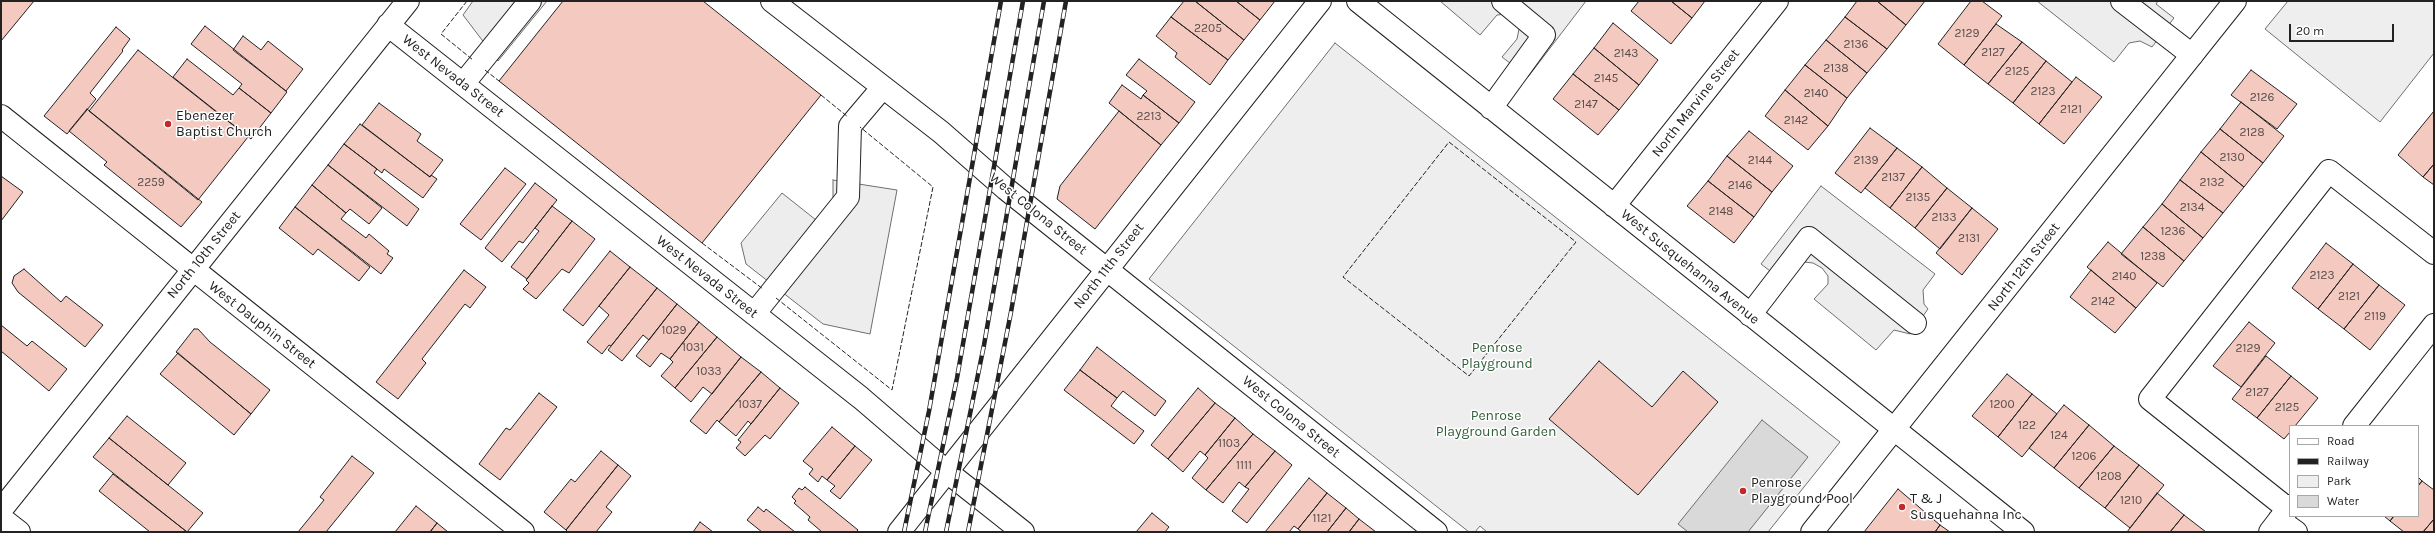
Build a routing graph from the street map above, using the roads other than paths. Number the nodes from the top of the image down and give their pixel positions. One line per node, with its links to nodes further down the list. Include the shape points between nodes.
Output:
1 (408, 1): 10 (street, North 10th Street)
2 (530, 1): 12 (street)
3 (772, 1): 13 (street, West Colona Street)
4 (1320, 1): 18 (street, North 11th Street)
5 (1358, 1): 14 (street, West Susquehanna Avenue)
6 (1503, 1): 14 (street, via 1544,35)
7 (1777, 1): 16 (street, North Marvine Street)
8 (2122, 1): 11 (street)
9 (2235, 1): 11 (street, North 12th Street)
10 (388, 25): 12 (street, West Nevada Street); 19 (street, North 10th Street)
11 (2192, 55): 25 (street, North 12th Street)
12 (463, 84): 20 (street, West Nevada Street)
13 (883, 87): 18 (street, West Colona Street); 20 (street, via 850,126 848,197)
14 (1491, 108): 16 (street, West Susquehanna Avenue)
15 (1, 116): 19 (street, West Dauphin Street)
16 (1614, 206): 21 (street, West Susquehanna Avenue)
17 (2434, 253): 29 (street, via 2329,171 2150,399)
18 (1106, 269): 26 (street, North 11th Street); 34 (street, West Colona Street)
19 (192, 270): 27 (street, North 10th Street); 31 (street, West Dauphin Street)
20 (754, 314): 26 (street, West Nevada Street, via 861,398)
21 (1750, 315): 22 (street, via 1809,238); 25 (street, West Susquehanna Avenue)
22 (1915, 323)
23 (2434, 325): 24 (street)
24 (2355, 425)
25 (1895, 429): 35 (street, North 12th Street); 36 (street, West Susquehanna Avenue)
26 (946, 471): 32 (street, North 11th Street); 33 (street, West Nevada Street)
27 (1, 510)
28 (1, 518): 30 (street)
29 (2284, 520)
30 (19, 532)
31 (523, 532)
32 (899, 532)
33 (1023, 532)
34 (1436, 532)
35 (1812, 532)
36 (2023, 532)

